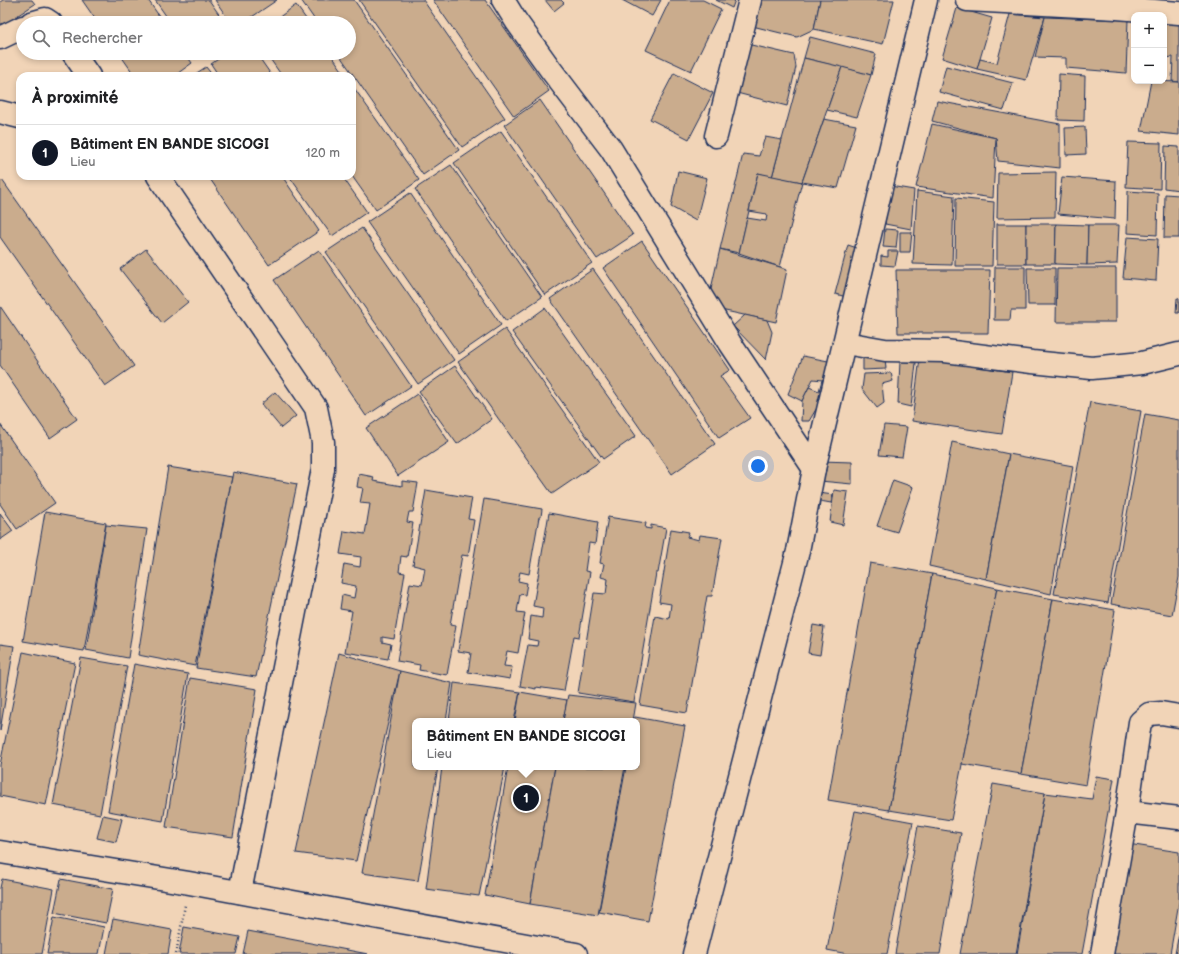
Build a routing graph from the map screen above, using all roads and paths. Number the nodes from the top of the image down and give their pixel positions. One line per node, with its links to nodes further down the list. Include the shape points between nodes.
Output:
1 (503, 0): 17 (street, via 542,58 611,149 730,343)
2 (750, 0): 13 (street)
3 (926, 0): 15 (street)
4 (967, 0): 5 (street)
5 (1117, 4): 6 (street)
6 (1179, 13)
7 (16, 30): 8 (street)
8 (0, 38)
9 (78, 60): 10 (street)
10 (86, 72)
11 (0, 112): 12 (street)
12 (16, 116)
13 (716, 136)
14 (161, 180): 23 (street, via 316,408 323,442 323,469)
15 (845, 343): 16 (street, via 884,350 945,351 1092,368 1142,363); 17 (street)
16 (1179, 354)
17 (814, 469): 26 (street, via 798,551)
18 (1179, 716): 19 (street, via 1150,714 1140,722)
19 (1127, 812): 20 (street); 27 (street)
20 (1179, 818)
21 (0, 852): 22 (street)
22 (190, 883): 23 (street); 24 (path)
23 (240, 892): 25 (street)
24 (176, 954)
25 (576, 954)
26 (694, 954)
27 (1102, 954)

